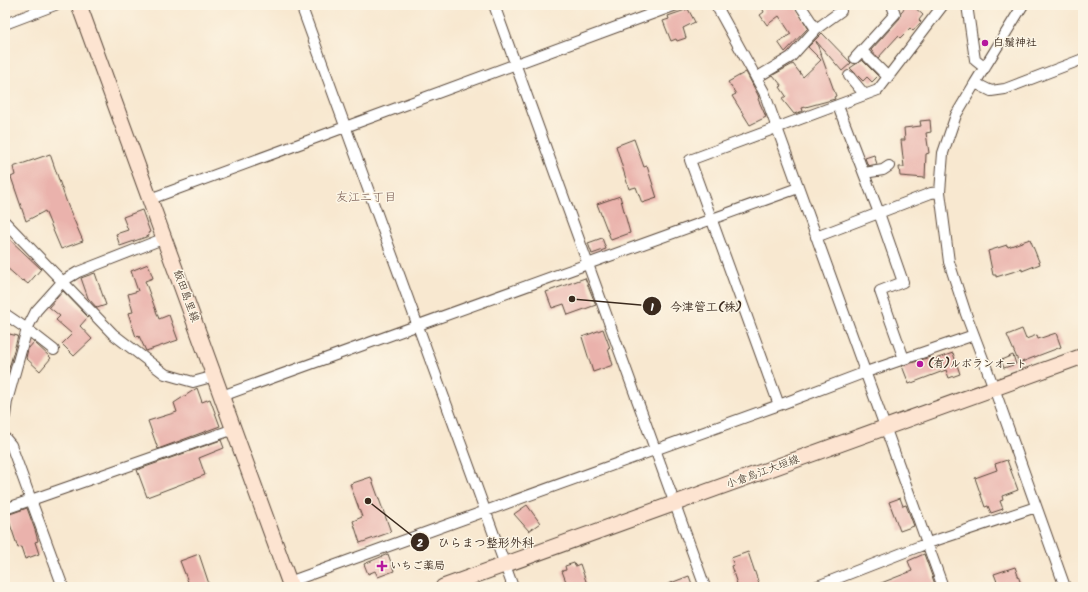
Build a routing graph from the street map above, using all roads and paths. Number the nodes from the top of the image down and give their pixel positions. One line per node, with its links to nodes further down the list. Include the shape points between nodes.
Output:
1 (55, 5): 13 (street)
2 (79, 5): 30 (main road, 飯田島里線)
3 (301, 5): 24 (street)
4 (494, 5): 16 (street)
5 (676, 5): 16 (street)
6 (716, 5): 20 (street)
7 (800, 5): 14 (street)
8 (892, 5): 19 (street, via 895,14 859,55)
9 (943, 5): 19 (street)
10 (966, 5): 17 (street, via 975,60)
11 (1023, 5): 17 (street)
12 (841, 11): 14 (street)
13 (5, 24)
14 (816, 29): 20 (street, via 791,58)
15 (1082, 61): 21 (street, via 1005,89 991,91)
16 (516, 64): 24 (street); 36 (street)
17 (985, 68): 21 (street)
18 (849, 76): 22 (street)
19 (888, 77): 22 (street, via 878,90)
20 (756, 78): 25 (street)
21 (975, 83): 29 (street, via 956,115 943,153)
22 (865, 95): 23 (street)
23 (838, 106): 25 (street); 27 (street)
24 (345, 127): 30 (street); 39 (street)
25 (778, 129): 28 (street); 32 (street, via 690,160)
26 (889, 166): 27 (street)
27 (864, 173): 31 (street)
28 (798, 188): 32 (street); 34 (street)
29 (940, 192): 31 (street); 41 (street, via 949,262)
30 (150, 199): 35 (main road, 飯田島里線)
31 (879, 213): 34 (street); 44 (street, via 903,282 880,292)
32 (711, 220): 36 (street); 49 (street)
33 (5, 222): 37 (street)
34 (816, 237): 45 (street)
35 (165, 238): 37 (street, via 78,272); 46 (main road, 飯田島里線)
36 (589, 264): 39 (street); 54 (street)
37 (63, 281): 40 (street, via 36,311); 46 (street, via 113,334 165,374 193,382)
38 (5, 314): 40 (street)
39 (418, 326): 48 (street); 59 (street)
40 (27, 328): 42 (street); 50 (street)
41 (974, 335): 44 (street); 47 (street)
42 (54, 350)
43 (1083, 356): 47 (main road, 小倉烏江大垣線)
44 (904, 359): 45 (street)
45 (866, 372): 49 (street); 51 (street)
46 (214, 376): 48 (main road, 飯田島里線)
47 (994, 388): 51 (main road, 小倉烏江大垣線); 57 (street)
48 (222, 396): 52 (main road, 飯田島里線)
49 (779, 405): 54 (street)
50 (5, 416)
51 (887, 427): 56 (main road, 小倉烏江大垣線); 60 (street)
52 (234, 429): 55 (street); 62 (main road, 飯田島里線)
53 (5, 438): 55 (street, via 11,445)
54 (656, 450): 56 (street); 59 (street)
55 (31, 500): 58 (street); 63 (street)
56 (676, 503): 61 (main road, 小倉烏江大垣線); 66 (street)
57 (1036, 507): 60 (street); 69 (street)
58 (5, 509)
59 (486, 511): 61 (street); 62 (street)
60 (928, 544): 67 (street); 68 (street)
61 (505, 565): 64 (main road, 小倉烏江大垣線); 65 (street)
62 (290, 585)
63 (63, 587)
64 (443, 587)
65 (514, 587)
66 (705, 587)
67 (815, 587)
68 (943, 587)
69 (1065, 587)

